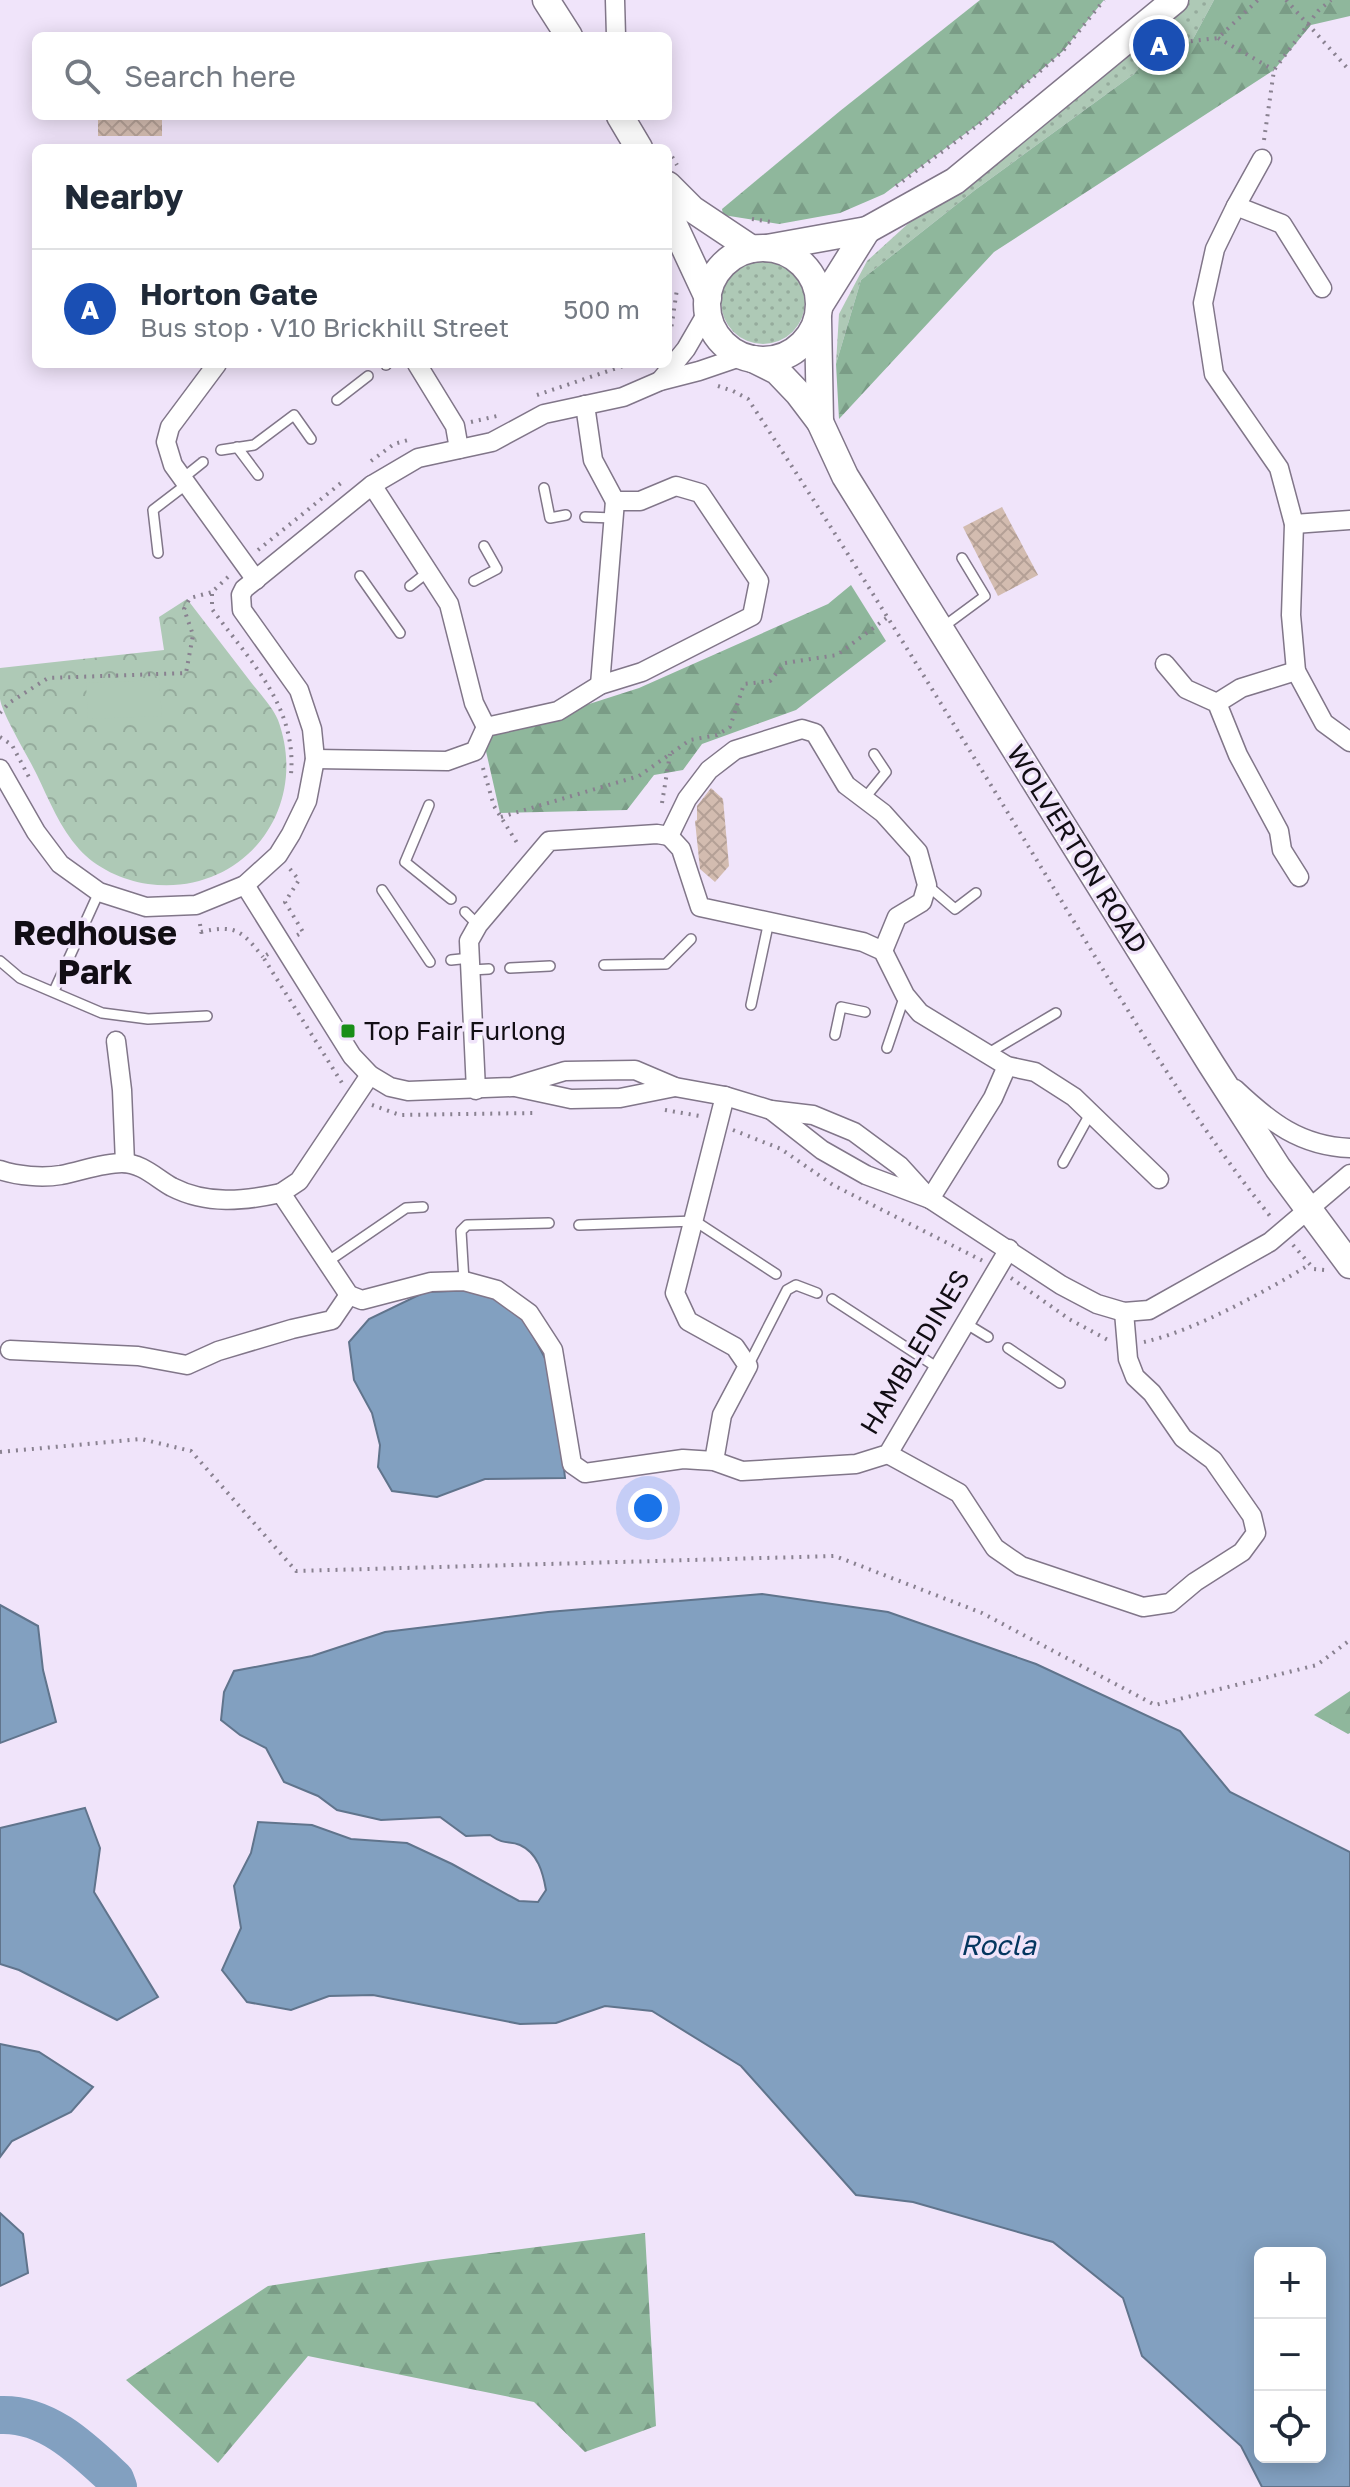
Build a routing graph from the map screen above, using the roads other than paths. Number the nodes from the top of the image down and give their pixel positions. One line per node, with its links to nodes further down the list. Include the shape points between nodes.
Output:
1 (546, 0): 4 (street)
2 (615, 0): 5 (street)
3 (1175, 0): 12 (street, via 955,181)
4 (566, 32)
5 (616, 32)
6 (622, 120): 7 (street)
7 (637, 144)
8 (1262, 159): 10 (street)
9 (672, 189): 13 (street, via 692,209)
10 (1236, 206): 14 (street, via 1282,224); 40 (street, via 1215,249 1203,303 1214,374 1279,468)
11 (672, 221): 15 (street)
12 (867, 230): 13 (street); 16 (street)
13 (759, 248): 15 (street, via 722,266 712,281); 16 (street, via 783,251 799,260 817,288)
14 (1322, 288)
15 (708, 304): 17 (street, via 719,338); 18 (street)
16 (819, 312): 17 (street, via 810,335 785,356); 26 (street, WOLVERTON ROAD)
17 (748, 357): 23 (street); 26 (street, WOLVERTON ROAD, via 786,378)
18 (672, 366)
19 (214, 368): 33 (street, via 170,427 166,442)
20 (419, 368): 29 (street, via 455,426)
21 (671, 368): 23 (street)
22 (368, 376): 24 (lane)
23 (660, 381): 25 (street)
24 (337, 400)
25 (585, 405): 29 (street, via 544,414 492,442); 36 (street, via 593,460)
26 (820, 422): 51 (street, WOLVERTON ROAD, via 845,476)
27 (311, 439): 28 (lane, via 294,415 254,445)
28 (237, 447): 30 (lane); 32 (lane)
29 (459, 449): 34 (street, via 418,458)
30 (221, 450)
31 (203, 462): 33 (lane)
32 (258, 475)
33 (185, 481): 42 (lane, via 153,510); 46 (street)
34 (372, 485): 44 (street); 46 (street)
35 (544, 488): 37 (lane, via 550,518)
36 (615, 509): 38 (lane); 55 (street); 55 (street, via 676,486 700,493 759,581 752,616 642,672)
37 (566, 515)
38 (585, 517)
39 (1350, 520): 40 (street)
40 (1294, 524): 54 (street, via 1291,615)
41 (484, 546): 47 (lane, via 497,569)
42 (158, 553)
43 (962, 558): 51 (lane, via 985,596)
44 (428, 572): 48 (lane); 57 (street, via 450,596 474,703)
45 (360, 576): 50 (lane)
46 (256, 580): 60 (street, via 241,595 242,610 299,690)
47 (474, 581)
48 (410, 586)
49 (392, 599): 50 (lane)
50 (382, 606): 52 (lane)
51 (940, 629): 94 (street, WOLVERTON ROAD)
52 (400, 633)
53 (1165, 664): 56 (street, via 1186,689)
54 (1296, 671): 56 (street, via 1241,688); 58 (street, via 1324,723)
55 (600, 685): 57 (street, via 558,711)
56 (1217, 703): 65 (street)
57 (486, 727): 60 (street, via 475,751 447,761)
58 (1350, 742)
59 (874, 754): 62 (lane, via 886,772)
60 (315, 759): 66 (street, via 307,801 291,834 278,855)
61 (0, 769): 69 (street, via 60,864)
62 (864, 799): 64 (street, via 846,785 815,733 802,729 735,750 709,770); 67 (street, via 918,852)
63 (429, 805): 71 (lane, via 405,862)
64 (663, 835): 72 (street, via 681,849 698,914); 79 (street, via 549,841 471,919 469,941)
65 (1299, 877)
66 (245, 885): 69 (street, via 196,905 146,907); 96 (street, via 352,1056)
67 (927, 885): 70 (lane, via 955,909); 74 (street, via 922,902 897,917)
68 (382, 890): 77 (lane)
69 (99, 892): 82 (lane)
70 (976, 893)
71 (451, 899)
72 (769, 921): 74 (street); 84 (lane)
73 (691, 939): 78 (lane, via 666,964)
74 (883, 951): 83 (street)
75 (451, 960): 79 (lane)
76 (0, 961): 82 (lane, via 20,978)
77 (430, 962)
78 (604, 965)
79 (477, 966): 99 (street)
80 (550, 966): 81 (lane)
81 (510, 968)
82 (54, 991): 87 (lane, via 102,1013 148,1019)
83 (905, 995): 89 (lane); 93 (street, via 920,1013)
84 (751, 1005)
85 (865, 1012): 90 (lane, via 841,1007)
86 (1056, 1013): 93 (lane)
87 (207, 1016)
88 (885, 1017): 89 (lane)
89 (896, 1020): 92 (lane)
90 (835, 1035)
91 (116, 1041): 104 (street)
92 (887, 1048)
93 (987, 1054): 95 (street)
94 (1211, 1064): 103 (street, via 1292,1134 1313,1144); 112 (street, WOLVERTON ROAD)
95 (1007, 1066): 102 (street, via 1035,1072); 110 (street)
96 (370, 1075): 99 (street, via 408,1091); 109 (street, via 299,1181)
97 (512, 1087): 98 (street, via 571,1099 620,1098); 98 (street, via 565,1071 635,1070); 99 (street)
98 (675, 1087): 100 (street)
99 (476, 1090)
100 (725, 1096): 101 (street); 113 (street)
101 (771, 1110): 110 (street, via 822,1150 866,1175); 110 (street, via 813,1115 854,1132 900,1166)
102 (1090, 1114): 105 (lane); 108 (street)
103 (1350, 1148)
104 (125, 1163): 106 (street, via 58,1176); 109 (street, via 207,1199 246,1201)
105 (1063, 1163)
106 (0, 1170)
107 (1350, 1174): 112 (street)
108 (1159, 1179)
109 (281, 1193): 117 (street)
110 (930, 1199): 116 (street)
111 (423, 1207): 117 (lane, via 406,1208)
112 (1309, 1209): 118 (street, WOLVERTON ROAD); 124 (street, via 1270,1242 1149,1310)
113 (695, 1221): 115 (lane); 119 (lane); 129 (street, via 675,1293 688,1321 735,1347)
114 (549, 1223): 120 (lane, via 467,1225 461,1231)
115 (579, 1225)
116 (1009, 1249): 124 (street, via 1061,1285); 125 (street, HAMBLEDINES)
117 (327, 1262): 122 (street)
118 (1339, 1267)
119 (776, 1274)
120 (464, 1281): 122 (street, HAMBLEDINES, via 431,1282); 133 (street, HAMBLEDINES, via 497,1290 529,1313 553,1350 572,1464 585,1473 683,1459)
121 (817, 1293): 129 (lane, via 796,1285 787,1290)
122 (355, 1298): 128 (street, via 332,1320 218,1351 187,1365 138,1356)
123 (832, 1299): 130 (lane)
124 (1124, 1312): 132 (street, via 1135,1377 1183,1438 1213,1460 1252,1516 1256,1533 1242,1552 1170,1603 1143,1607 1021,1566 995,1548 959,1493)
125 (965, 1323): 126 (lane); 130 (street, HAMBLEDINES)
126 (988, 1337)
127 (1008, 1348): 131 (lane)
128 (10, 1350)
129 (748, 1366): 133 (street, via 722,1415)
130 (938, 1368): 132 (street, HAMBLEDINES)
131 (1060, 1383)
132 (888, 1454): 133 (street, HAMBLEDINES, via 856,1464 742,1471)
133 (714, 1461)

